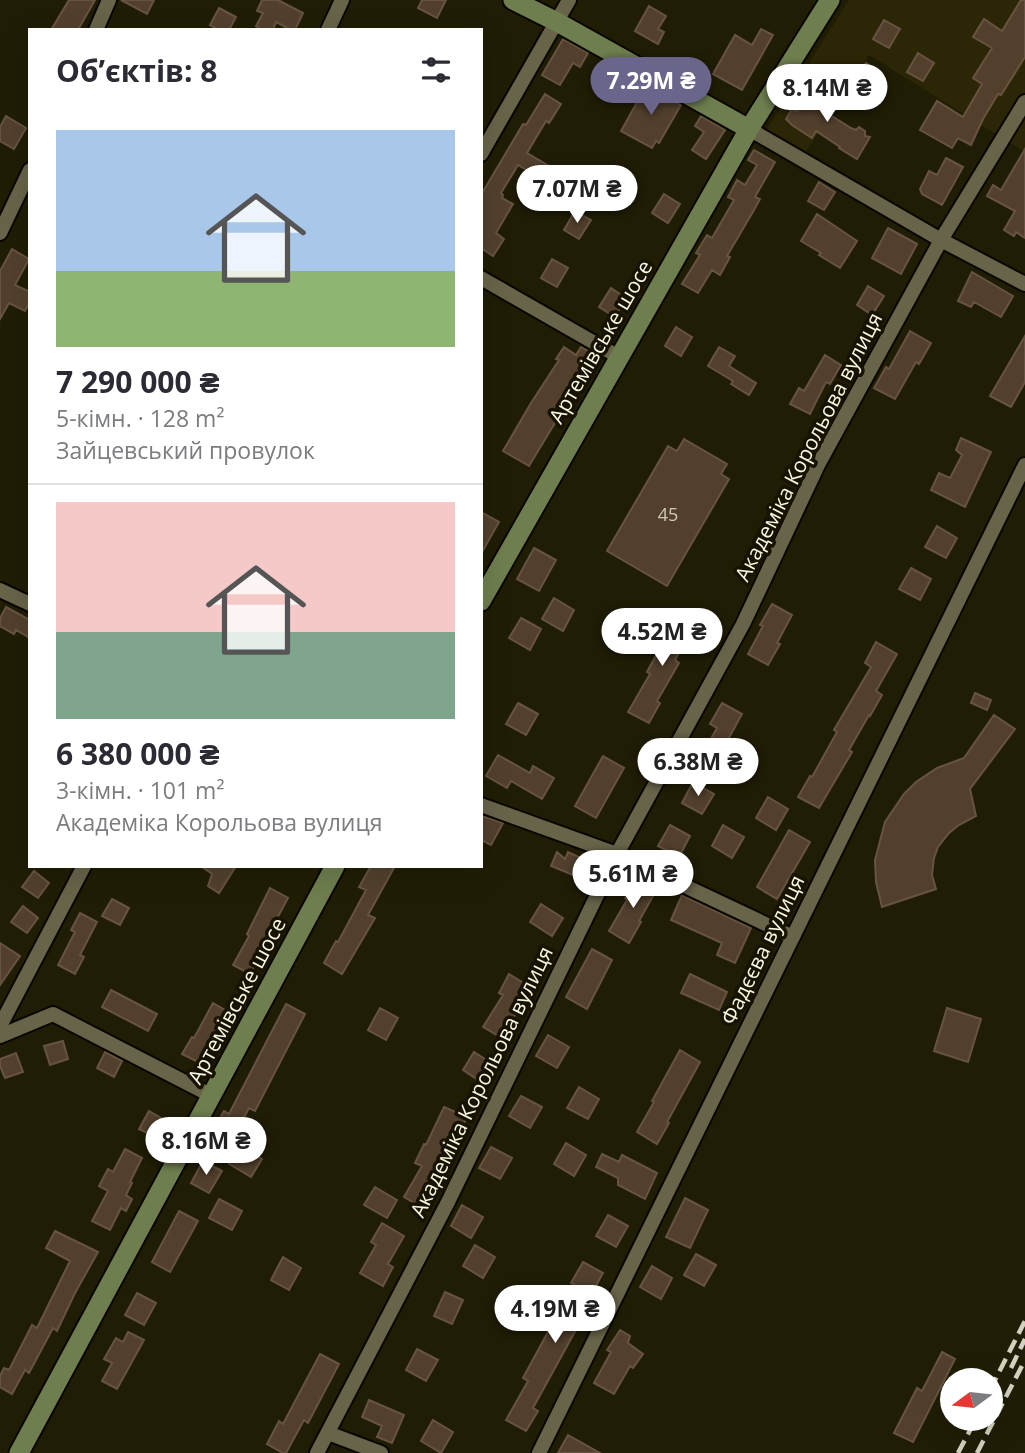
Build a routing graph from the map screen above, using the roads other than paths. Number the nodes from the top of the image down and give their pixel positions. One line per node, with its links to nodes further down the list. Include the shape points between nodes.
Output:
1 (110, 0): 7 (street)
2 (342, 0): 8 (street)
3 (513, 0): 6 (main road)
4 (569, 0): 6 (street)
5 (830, 0): 10 (main road, Артемівське шосе)
6 (557, 22): 10 (main road); 11 (street)
7 (97, 28)
8 (329, 28)
9 (1025, 102): 14 (street, Академіка Корольова вулиця)
10 (749, 129): 14 (street); 17 (main road, Артемівське шосе)
11 (483, 151)
12 (28, 174): 13 (street)
13 (0, 233)
14 (941, 240): 16 (street); 23 (street, Академіка Корольова вулиця, via 818,465 743,624)
15 (483, 279): 17 (street)
16 (1025, 284)
17 (619, 357): 20 (main road, Артемівське шосе)
18 (1025, 465): 26 (street, Фадєєва вулиця)
19 (0, 590): 21 (street)
20 (483, 597)
21 (28, 603)
22 (483, 806): 23 (street)
23 (617, 854): 26 (street); 30 (street, Академіка Корольова вулиця, via 448,1202)
24 (82, 868): 27 (street)
25 (334, 868): 29 (main road, Артемівське шосе)
26 (793, 937): 34 (street, Фадєєва вулиця)
27 (0, 1026)
28 (0, 1035): 29 (street, via 53,1014)
29 (212, 1096): 31 (main road, Артемівське шосе)
30 (328, 1433): 32 (street, Академіка Корольова вулиця); 33 (street)
31 (19, 1453)
32 (317, 1453)
33 (381, 1453)
34 (539, 1453)

